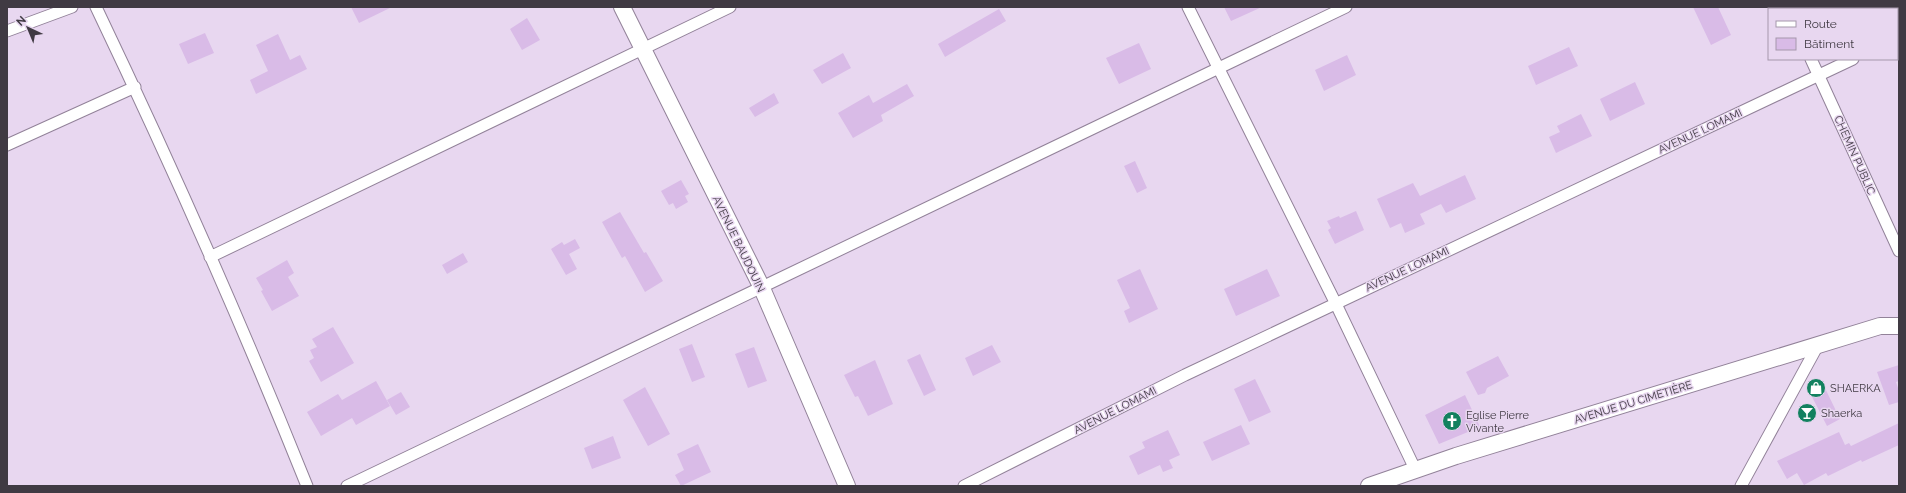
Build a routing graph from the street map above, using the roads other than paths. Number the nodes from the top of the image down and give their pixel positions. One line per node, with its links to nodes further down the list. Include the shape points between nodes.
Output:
1 (72, 7): 7 (street)
2 (96, 7): 13 (street)
3 (622, 7): 8 (street, AVENUE BAUDOUIN)
4 (730, 7): 8 (street)
5 (1188, 7): 11 (street)
6 (1346, 7): 11 (street)
7 (7, 31)
8 (643, 49): 16 (street); 17 (street, AVENUE BAUDOUIN)
9 (1812, 60): 12 (street, CHEMIN PUBLIC)
10 (1851, 60): 12 (street, AVENUE LOMAMI)
11 (1220, 68): 17 (street); 18 (street)
12 (1819, 75): 15 (street, CHEMIN PUBLIC); 18 (street, AVENUE LOMAMI)
13 (135, 87): 14 (street); 16 (street)
14 (7, 145)
15 (1899, 250)
16 (210, 257): 24 (street)
17 (761, 286): 25 (street); 26 (street, AVENUE BAUDOUIN)
18 (1335, 302): 23 (street); 27 (street, AVENUE LOMAMI, via 1185,374)
19 (1899, 315): 20 (street)
20 (1880, 326): 21 (street, AVENUE DU CIMETIÈRE); 22 (street, AVENUE DU CIMETIÈRE)
21 (1899, 326)
22 (1818, 345): 23 (street, AVENUE DU CIMETIÈRE, via 1456,456); 29 (street)
23 (1416, 471): 28 (street, AVENUE DU CIMETIÈRE)
24 (307, 486)
25 (347, 486)
26 (847, 486)
27 (964, 486)
28 (1369, 486)
29 (1741, 486)

